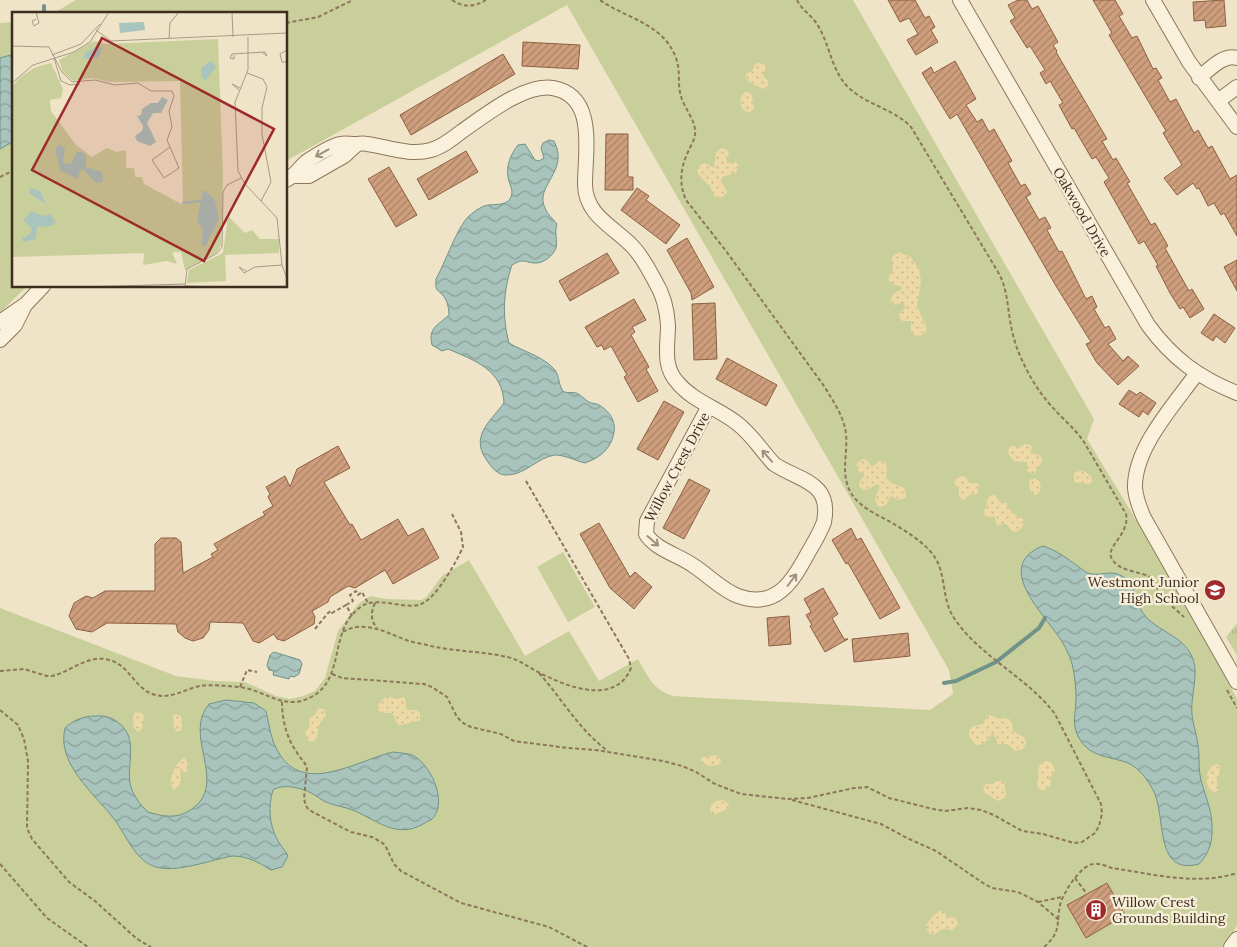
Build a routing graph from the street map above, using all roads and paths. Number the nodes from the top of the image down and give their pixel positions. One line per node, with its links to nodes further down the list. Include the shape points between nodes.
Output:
1 (353, 0): 8 (path, via 318,18)
2 (452, 0): 3 (path, via 473,6)
3 (486, 0)
4 (600, 0): 44 (path, via 650,26 672,49 679,71 681,97 695,133 683,162 683,192 837,408 846,433 845,476 852,494 868,510 893,523 930,550 941,570 947,606 954,618 964,631 1045,701 1055,714 1097,793 1102,814 1100,826 1089,839 1074,843 1022,831 981,810 933,809 889,798 867,787)
5 (797, 0): 30 (path, via 821,30 835,70 848,87 905,120 911,127 1001,277 1022,360 1053,409 1084,442 1126,514 1128,520 1122,536 1111,549 1113,559 1122,567 1152,578 1162,597)
6 (960, 0): 21 (street, Oakwood Drive, via 1148,325 1172,354)
7 (1153, 0): 10 (street)
8 (288, 23)
9 (1237, 58): 10 (street, via 1224,59)
10 (1199, 78): 12 (street)
11 (1237, 87): 12 (street)
12 (1218, 102): 13 (street)
13 (1237, 127)
14 (12, 171): 15 (path)
15 (0, 177)
16 (290, 178): 23 (street, Willow Crest Drive, via 309,176 344,156 357,144 414,152 433,150 528,91 542,87 567,93 579,104 585,121 588,202 604,223 634,248 651,273 661,292 667,315 668,368 683,389)
17 (41, 288): 18 (street)
18 (26, 304): 19 (street); 20 (street, via 15,325)
19 (0, 322)
20 (0, 340)
21 (1197, 373): 22 (street, Oakwood Drive); 38 (street, via 1150,439 1136,471 1135,489 1144,518)
22 (1237, 392)
23 (709, 406): 23 (street, Willow Crest Drive, one-way to 23, via 647,521 646,534 654,543 686,560 731,592 748,598 767,598 784,590 796,576 824,522 823,500 809,481 774,464 740,425)
24 (526, 481): 36 (path, via 626,652 631,668 620,685 598,691 577,688)
25 (452, 514): 26 (path, via 461,532 463,547 432,597 415,606)
26 (376, 602): 27 (path); 32 (path, via 371,616)
27 (368, 603): 28 (path, via 362,592 356,592 350,595 353,601); 29 (path)
28 (346, 605): 29 (path); 31 (path, via 328,613)
29 (352, 616): 33 (path)
30 (1185, 618)
31 (315, 629)
32 (379, 630): 33 (path, via 362,627); 36 (path, via 435,647 510,658)
33 (342, 632): 37 (path)
34 (0, 671): 39 (path, via 24,669 52,676 99,658 121,664 142,688 154,695 166,696 202,686)
35 (256, 672): 39 (path, via 247,670)
36 (537, 672): 43 (path, via 584,731)
37 (332, 674): 40 (path, via 312,697); 43 (path, via 342,678 411,682 432,687 447,697 463,723 514,741)
38 (1230, 682): 41 (path)
39 (240, 687): 40 (path, via 256,690)
40 (282, 702): 55 (path, via 288,735 307,770 304,803 309,810 351,832 381,842 400,871 461,903 549,927)
41 (1237, 708)
42 (0, 710): 54 (path, via 18,725 24,739 28,761 27,828 32,839 69,882)
43 (611, 752): 44 (path, via 682,766 741,794)
44 (788, 799): 50 (path, via 873,820 936,851 992,888 1018,892)
45 (0, 864): 53 (path, via 47,918)
46 (1237, 873): 47 (path, via 1192,879 1094,864 1087,866)
47 (1075, 878): 48 (path); 49 (path)
48 (1087, 894)
49 (1063, 896): 50 (path); 51 (path)
50 (1038, 902): 51 (path)
51 (1059, 920): 56 (path, via 1053,938)
52 (1237, 939): 57 (street)
53 (88, 947)
54 (151, 947)
55 (587, 947)
56 (1044, 947)
57 (1231, 947)

